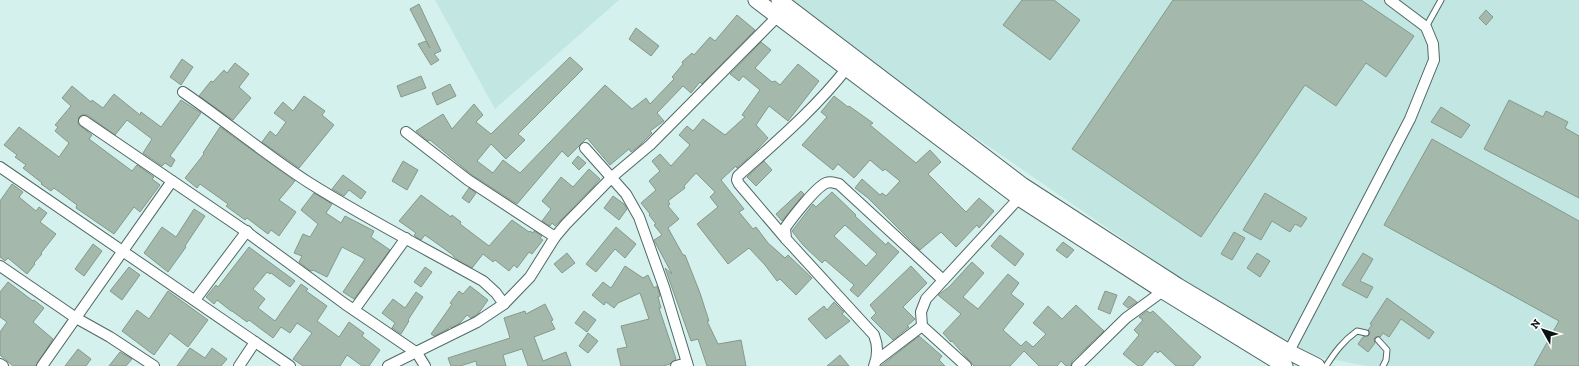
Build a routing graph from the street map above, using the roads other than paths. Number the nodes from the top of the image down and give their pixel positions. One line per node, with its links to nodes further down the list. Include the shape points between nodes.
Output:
1 (756, 0): 5 (main road)
2 (780, 0): 33 (main road, via 1022,185 1178,286)
3 (1390, 0): 6 (street)
4 (1441, 0): 6 (lane)
5 (778, 16): 7 (main road); 13 (street, via 650,145)
6 (1426, 27): 33 (street, via 1433,44 1434,60 1413,113)
7 (847, 68): 15 (main road); 19 (street, via 824,96 738,176 739,184)
8 (183, 92): 18 (street, via 308,181)
9 (84, 121): 14 (street)
10 (406, 132): 17 (street, via 468,180)
11 (584, 148): 13 (street)
12 (0, 167): 20 (street)
13 (612, 177): 17 (street); 36 (street, via 626,194 639,217)
14 (172, 181): 16 (street); 20 (street)
15 (1019, 198): 22 (street); 23 (main road)
16 (247, 232): 24 (street); 26 (street)
17 (555, 237): 25 (street, via 530,277)
18 (406, 238): 25 (street, via 483,280); 26 (street)
19 (786, 239): 22 (street, via 785,228 796,211 824,183 832,182 839,184); 34 (street, via 874,335)
20 (124, 252): 24 (street); 27 (street)
21 (0, 266): 27 (street)
22 (943, 280): 28 (street, via 926,299 921,312)
23 (1163, 291): 33 (main road); 46 (street, via 1126,318)
24 (195, 300): 31 (street)
25 (504, 304): 32 (street)
26 (354, 310): 32 (street)
27 (76, 318): 38 (street); 39 (street)
28 (922, 326): 34 (street); 45 (street)
29 (1366, 333): 48 (lane, via 1357,331 1347,339)
30 (1378, 340): 49 (lane, via 1387,350)
31 (255, 342): 40 (street); 41 (street)
32 (417, 353): 42 (street); 43 (street)
33 (1286, 361): 47 (main road)
34 (875, 363)
35 (0, 364): 37 (street)
36 (688, 364): 44 (street)
37 (3, 366)
38 (42, 366)
39 (154, 366)
40 (239, 366)
41 (290, 366)
42 (388, 366)
43 (425, 366)
44 (676, 366)
45 (966, 366)
46 (1077, 366)
47 (1317, 366)
48 (1326, 366)
49 (1383, 366)

